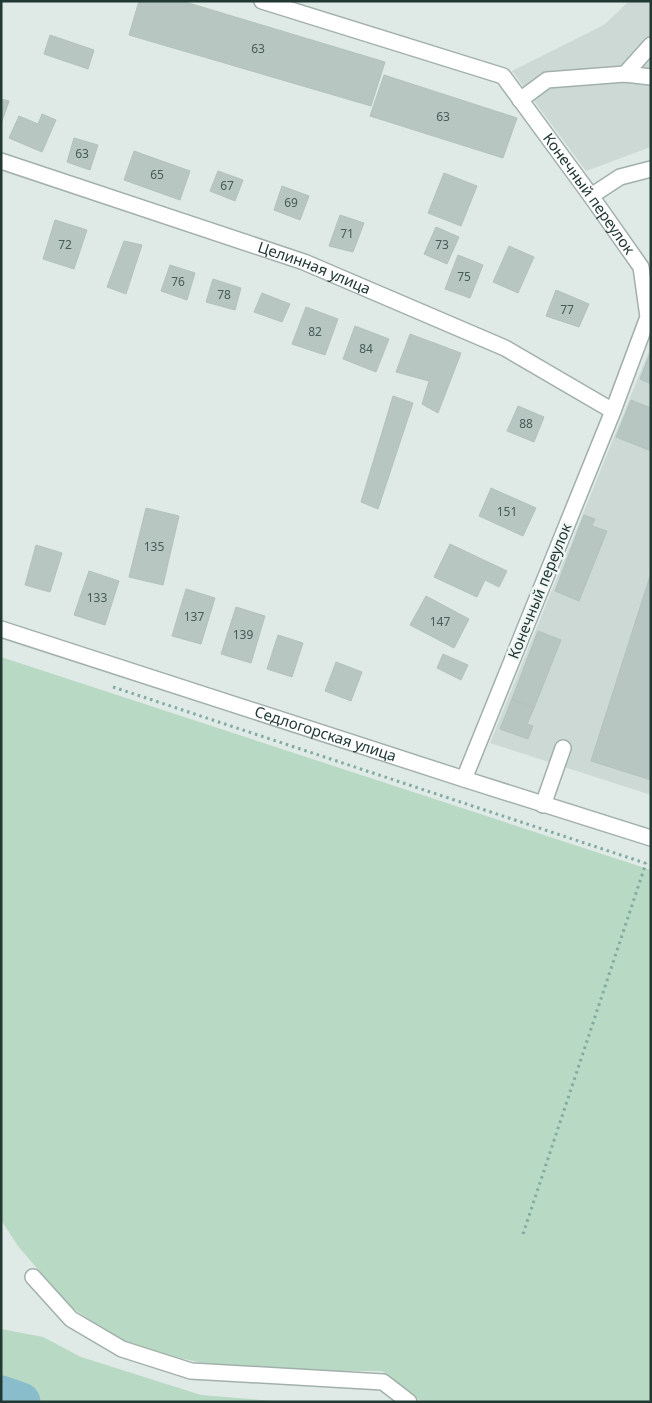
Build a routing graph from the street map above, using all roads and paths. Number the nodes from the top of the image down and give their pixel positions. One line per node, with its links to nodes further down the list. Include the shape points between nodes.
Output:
1 (262, 1): 5 (street, Конечный переулок, via 503,76)
2 (651, 45): 3 (street)
3 (625, 74): 4 (street); 5 (street, via 547,80)
4 (651, 77)
5 (520, 100): 8 (street, Конечный переулок)
6 (1, 161): 9 (street, Целинная улица, via 304,262 505,348)
7 (651, 169): 8 (street, via 620,177)
8 (591, 196): 9 (street, Конечный переулок, via 641,267 648,317)
9 (613, 411): 13 (street, Конечный переулок)
10 (1, 629): 13 (street, Седлогорская улица)
11 (113, 686): 16 (path)
12 (564, 748): 14 (street)
13 (464, 780): 14 (street, Седлогорская улица)
14 (543, 804): 15 (street, Седлогорская улица)
15 (651, 838)
16 (648, 864): 17 (path)
17 (523, 1234)
18 (33, 1277): 19 (street, via 71,1319 122,1349 191,1371 383,1382)
19 (409, 1402)

